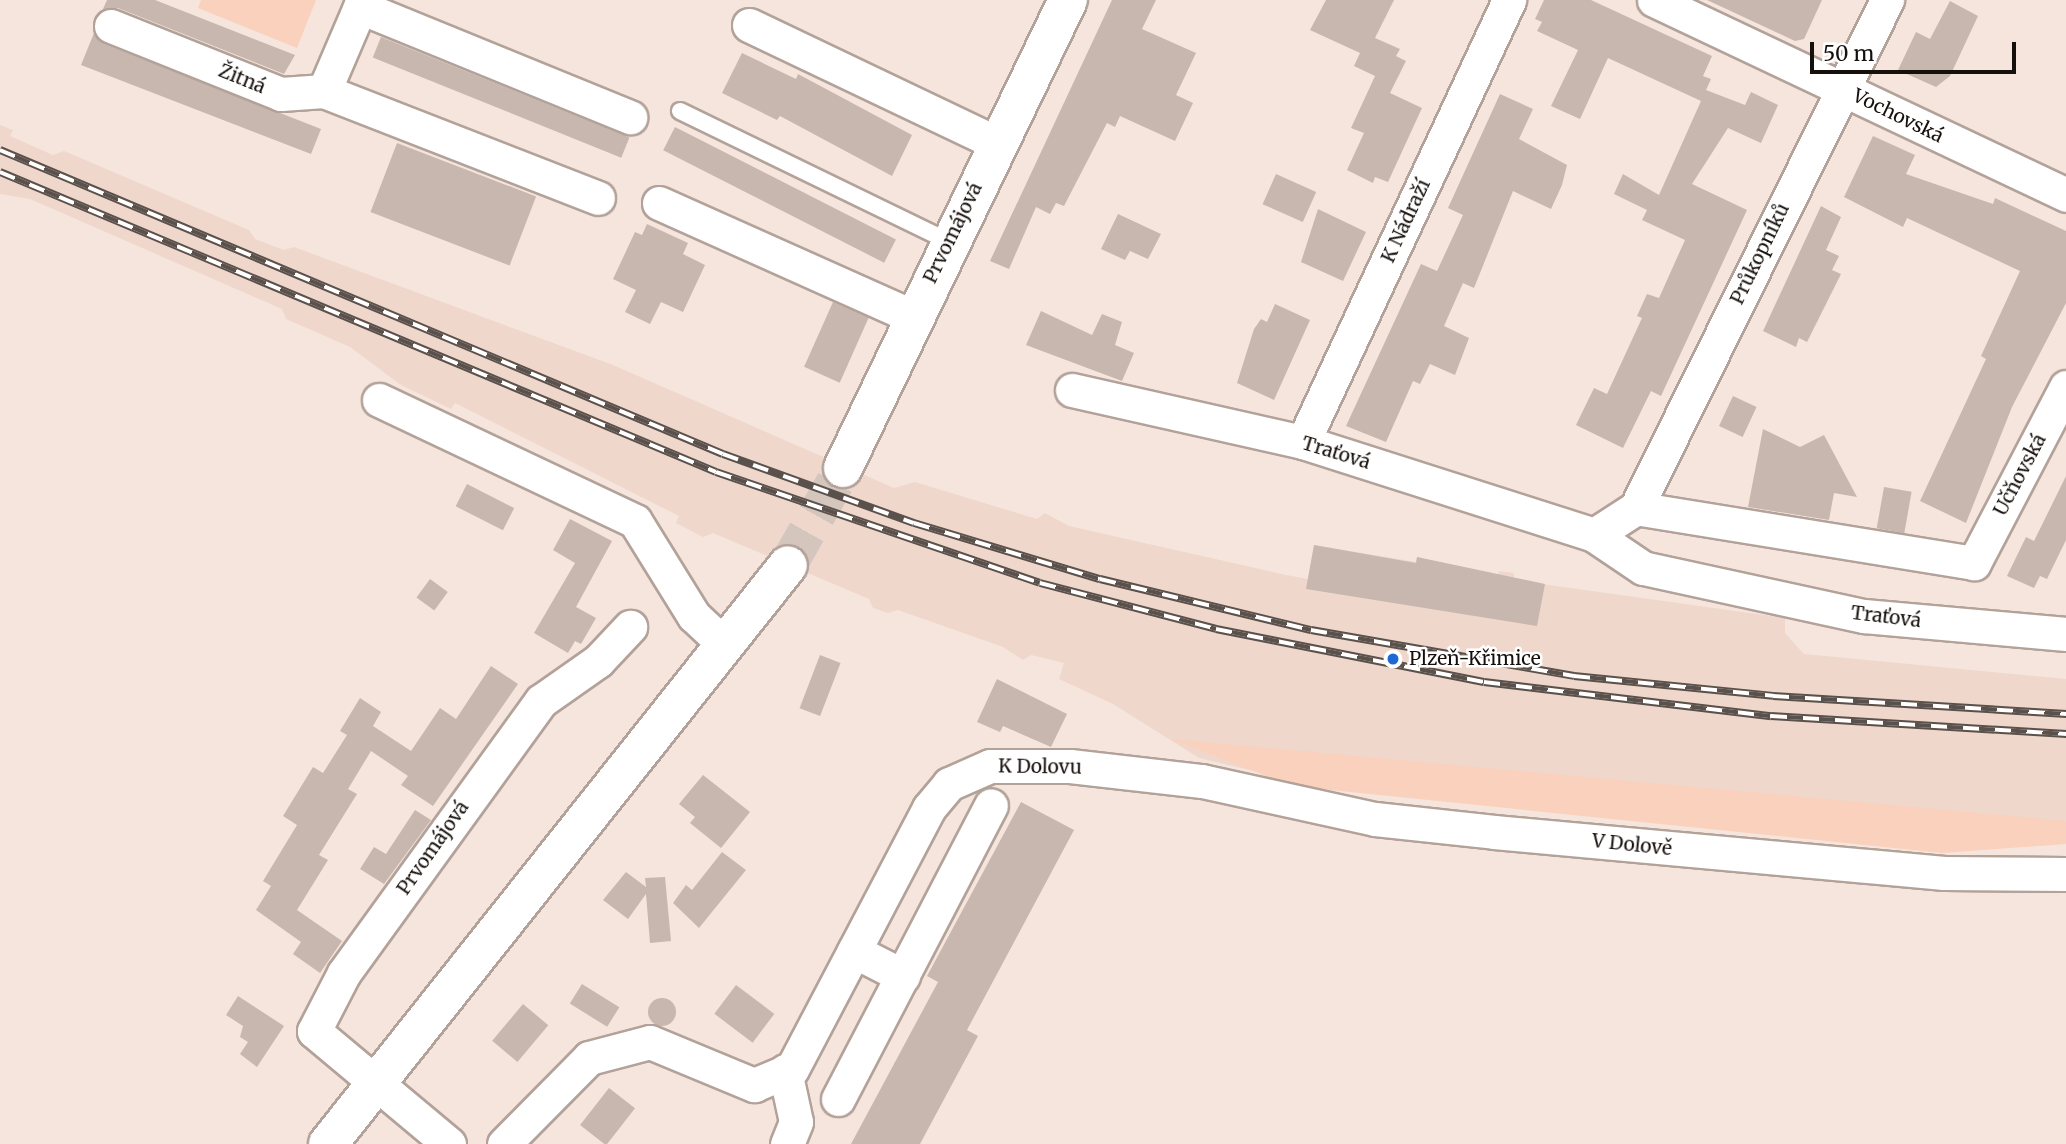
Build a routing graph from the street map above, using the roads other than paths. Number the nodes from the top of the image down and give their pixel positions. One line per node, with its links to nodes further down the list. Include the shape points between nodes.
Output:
1 (1068, 0): 12 (street, Prvomájová)
2 (1509, 0): 21 (street, K Nádraží)
3 (1654, 0): 8 (street, Vochovská)
4 (1887, 0): 8 (street, Průkopníků)
5 (361, 4): 9 (street); 11 (street)
6 (111, 26): 9 (street, Žitná, via 281,94)
7 (749, 26): 12 (street)
8 (1841, 89): 13 (street, Vochovská); 23 (street, Průkopníků)
9 (324, 91): 14 (street)
10 (680, 111): 16 (lane)
11 (629, 117)
12 (996, 143): 16 (street, Prvomájová)
13 (2066, 195)
14 (598, 198)
15 (659, 203): 17 (street)
16 (948, 241): 17 (street, Prvomájová)
17 (912, 316): 22 (street, Prvomájová)
18 (2066, 387): 23 (street, Učňovská, via 1974,563)
19 (1072, 390): 21 (street, Traťová)
20 (379, 400): 28 (street, via 635,521 694,616)
21 (1303, 442): 24 (street, Traťová)
22 (843, 468)
23 (1636, 508): 24 (street)
24 (1594, 536): 27 (street, Traťová, via 1643,568 1864,616)
25 (788, 565): 28 (street)
26 (630, 627): 35 (street, Prvomájová, via 598,661 541,701 344,973 314,1031)
27 (2066, 634)
28 (725, 645): 35 (street)
29 (1202, 781): 31 (street, V Dolově, via 1375,819 1810,863 1944,873); 32 (street, K Dolovu, via 1020,763 975,771 949,784 929,808)
30 (991, 805): 33 (street, K Dolovu)
31 (2066, 874)
32 (854, 951): 33 (street); 34 (street, K Dolovu, via 792,1069)
33 (903, 976): 36 (street, K Dolovu)
34 (785, 1072): 39 (street, via 754,1085 650,1042 589,1058); 40 (street, via 796,1122)
35 (375, 1083): 37 (street); 38 (street)
36 (838, 1099)
37 (328, 1144)
38 (449, 1144)
39 (504, 1144)
40 (787, 1144)

